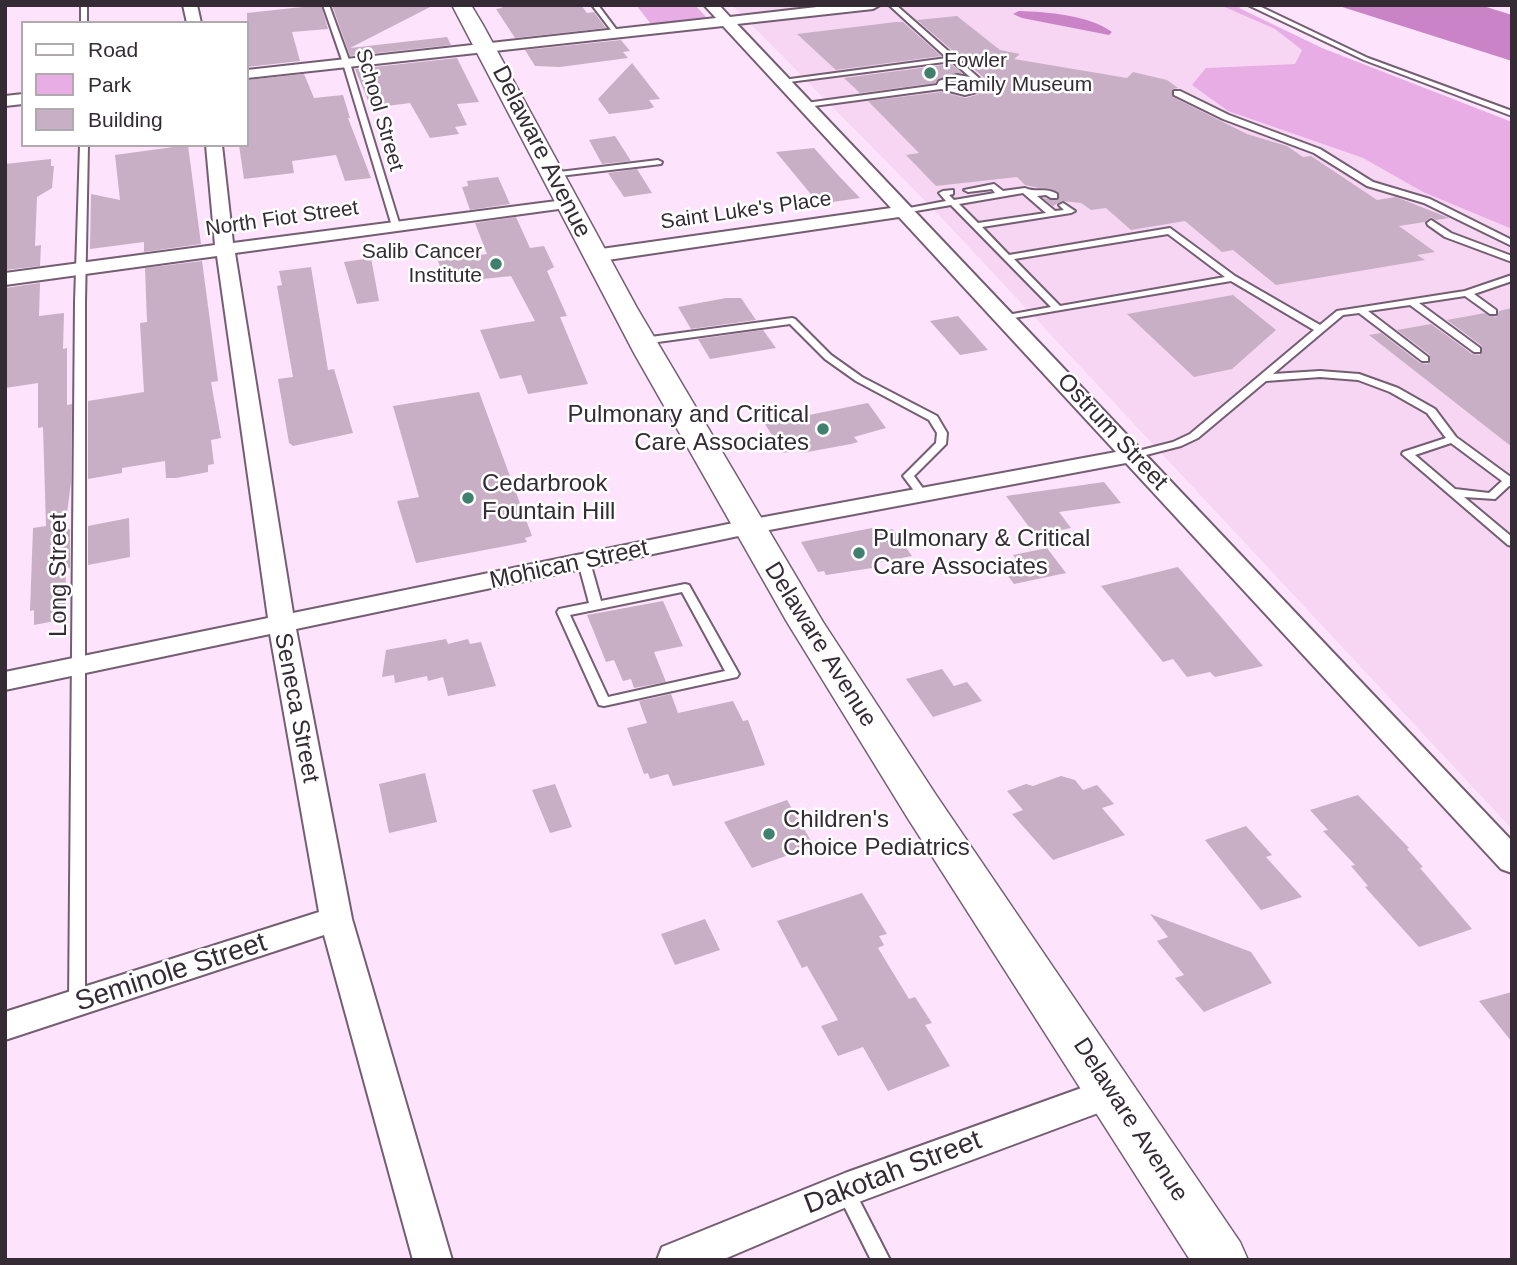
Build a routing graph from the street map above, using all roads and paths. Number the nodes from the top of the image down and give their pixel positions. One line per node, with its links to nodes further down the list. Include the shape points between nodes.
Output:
1 (326, 5): 13 (lane, School Street)
2 (461, 5): 10 (main road, Delaware Avenue)
3 (595, 5): 9 (lane)
4 (711, 5): 8 (street, Ostrum Street)
5 (873, 5): 8 (street)
6 (892, 5): 12 (lane)
7 (1251, 5): 21 (lane, via 1366,59)
8 (724, 20): 9 (street); 17 (street, Ostrum Street)
9 (616, 33): 10 (street)
10 (487, 47): 13 (street); 25 (main road, Delaware Avenue)
11 (910, 53): 14 (lane)
12 (953, 59): 14 (lane); 16 (lane)
13 (349, 62): 15 (street); 36 (lane, School Street)
14 (922, 64): 17 (lane)
15 (248, 74)
16 (978, 79): 18 (lane, via 950,78 941,82); 18 (lane, via 985,85 978,92 957,93)
17 (783, 82): 20 (street, Ostrum Street)
18 (941, 87): 20 (lane)
19 (1177, 93): 38 (lane, via 1317,151 1370,184 1427,201)
20 (806, 106): 33 (street, Ostrum Street)
21 (1512, 114)
22 (84, 147): 43 (lane, Long Street)
23 (214, 147): 39 (street, Seneca Street)
24 (659, 162): 25 (lane)
25 (551, 175): 31 (main road, Delaware Avenue)
26 (968, 190): 27 (lane, via 994,186)
27 (1001, 194): 28 (lane, via 1025,190); 29 (lane)
28 (1030, 194): 30 (lane, via 1048,192); 34 (lane)
29 (950, 197): 33 (lane); 37 (lane)
30 (1054, 197)
31 (566, 203): 36 (street, North Fiot Street); 40 (main road, Delaware Avenue)
32 (1063, 205): 34 (lane, via 1071,211)
33 (904, 211): 40 (street, Saint Luke's Place); 52 (street, Ostrum Street)
34 (1053, 214): 37 (lane)
35 (1431, 223): 42 (lane, via 1448,235)
36 (396, 226): 39 (street, North Fiot Street)
37 (975, 226): 41 (lane)
38 (1512, 243)
39 (225, 250): 43 (street, North Fiot Street); 67 (street, Seneca Street)
40 (594, 256): 54 (main road, Delaware Avenue)
41 (1007, 258): 44 (lane, via 1170,231); 49 (lane)
42 (1512, 259)
43 (80, 269): 46 (street, North Fiot Street); 68 (lane, Long Street)
44 (1232, 278): 49 (lane); 53 (lane)
45 (1512, 278): 47 (lane)
46 (5, 279)
47 (1467, 293): 48 (lane); 51 (lane)
48 (1413, 303): 50 (lane); 55 (lane)
49 (1058, 309): 52 (lane)
50 (1362, 311): 53 (lane, via 1340,313); 56 (lane)
51 (1493, 312)
52 (1005, 318): 59 (street, Ostrum Street)
53 (1320, 329): 57 (lane)
54 (643, 341): 62 (lane, via 792,321 828,357 859,379 933,418 942,433 941,444 908,476); 63 (main road, Delaware Avenue)
55 (1477, 350)
56 (1425, 359)
57 (1263, 378): 58 (lane, via 1359,377 1431,411); 59 (lane, via 1194,436)
58 (1452, 439): 60 (lane); 61 (lane, via 1407,454)
59 (1134, 456): 62 (street, Mohican Street); 70 (street, Ostrum Street)
60 (1510, 482): 61 (lane, via 1491,498)
61 (1452, 492): 64 (lane)
62 (922, 494): 63 (street, Mohican Street)
63 (748, 527): 65 (street, Mohican Street); 74 (main road, Delaware Avenue, via 949,850)
64 (1512, 542)
65 (584, 562): 66 (lane); 67 (street, Mohican Street)
66 (596, 606): 66 (lane, via 563,612 604,702 733,674 685,588)
67 (281, 626): 68 (street, Mohican Street); 71 (street, Seneca Street)
68 (81, 665): 69 (street, Mohican Street); 72 (lane, Long Street)
69 (5, 681)
70 (1512, 861)
71 (336, 919): 72 (street, Seminole Street); 76 (street, Seneca Street)
72 (78, 1004): 73 (street, Seminole Street)
73 (5, 1026)
74 (1112, 1092): 75 (street, Dakotah Street); 79 (main road, Delaware Avenue)
75 (845, 1190): 77 (street, Dakotah Street); 78 (lane)
76 (433, 1260)
77 (676, 1260)
78 (881, 1260)
79 (1221, 1260)

